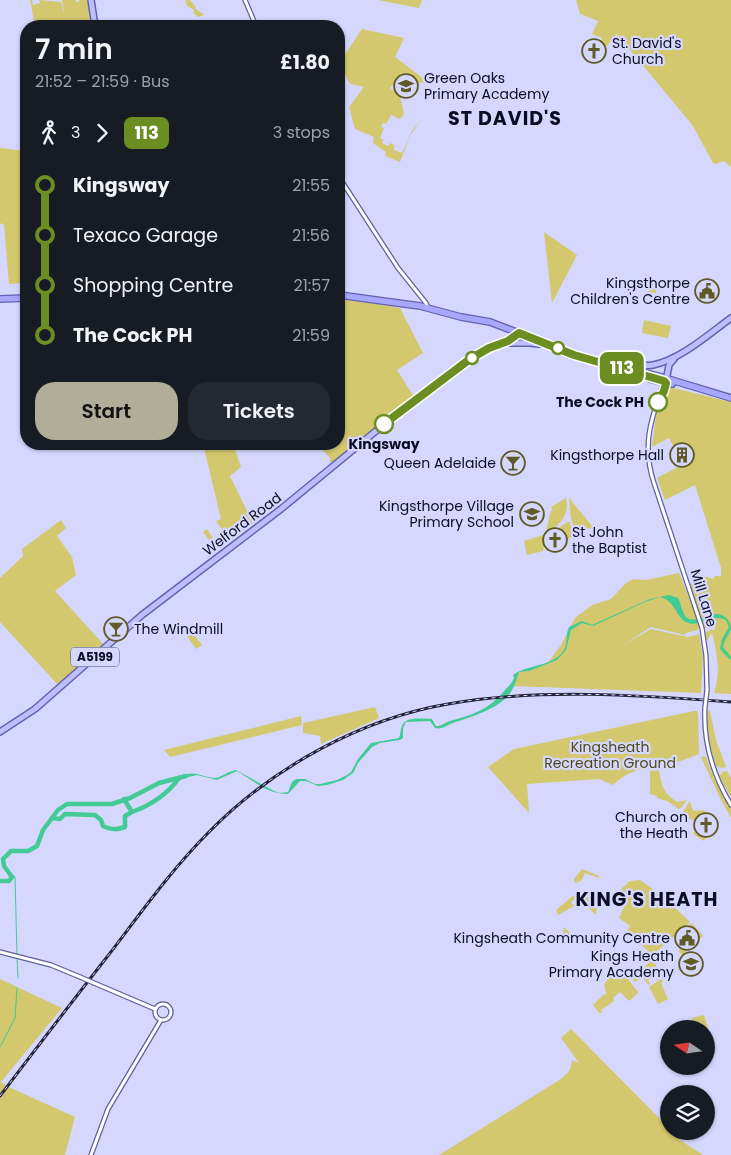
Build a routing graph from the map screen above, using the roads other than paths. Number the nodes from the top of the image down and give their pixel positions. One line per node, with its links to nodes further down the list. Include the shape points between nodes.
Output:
1 (91, 0): 3 (main road)
2 (245, 0): 4 (street)
3 (94, 20)
4 (253, 20)
5 (345, 187): 9 (street)
6 (345, 296): 9 (highway)
7 (20, 298): 8 (highway)
8 (0, 299)
9 (428, 308): 11 (highway, via 488,322)
10 (731, 318): 14 (main road)
11 (517, 334): 12 (main road, Welford Road / A5199); 13 (highway); 16 (highway)
12 (503, 343): 13 (main road, Welford Road / A5199); 22 (main road, Welford Road / A5199, via 477,354 417,397 281,509 142,615 35,709)
13 (539, 344): 18 (highway, via 573,358)
14 (678, 355): 15 (main road); 19 (main road, via 670,363)
15 (669, 360): 17 (main road); 19 (main road)
16 (606, 363): 17 (main road); 18 (highway)
17 (642, 365): 18 (main road)
18 (624, 370): 19 (highway); 19 (highway)
19 (664, 382): 20 (highway); 21 (street, Mill Lane); 21 (street, via 649,424)
20 (731, 398)
21 (647, 446): 23 (street, Mill Lane, bridge, via 653,480 701,626 706,656 705,733 710,760)
22 (0, 732)
23 (731, 805)
24 (0, 952): 25 (street, bridge, via 51,965)
25 (155, 1009): 26 (street, via 156,1017); 26 (street, via 161,1004 170,1009 170,1016)
26 (161, 1020): 27 (street, via 108,1109)
27 (91, 1155)

